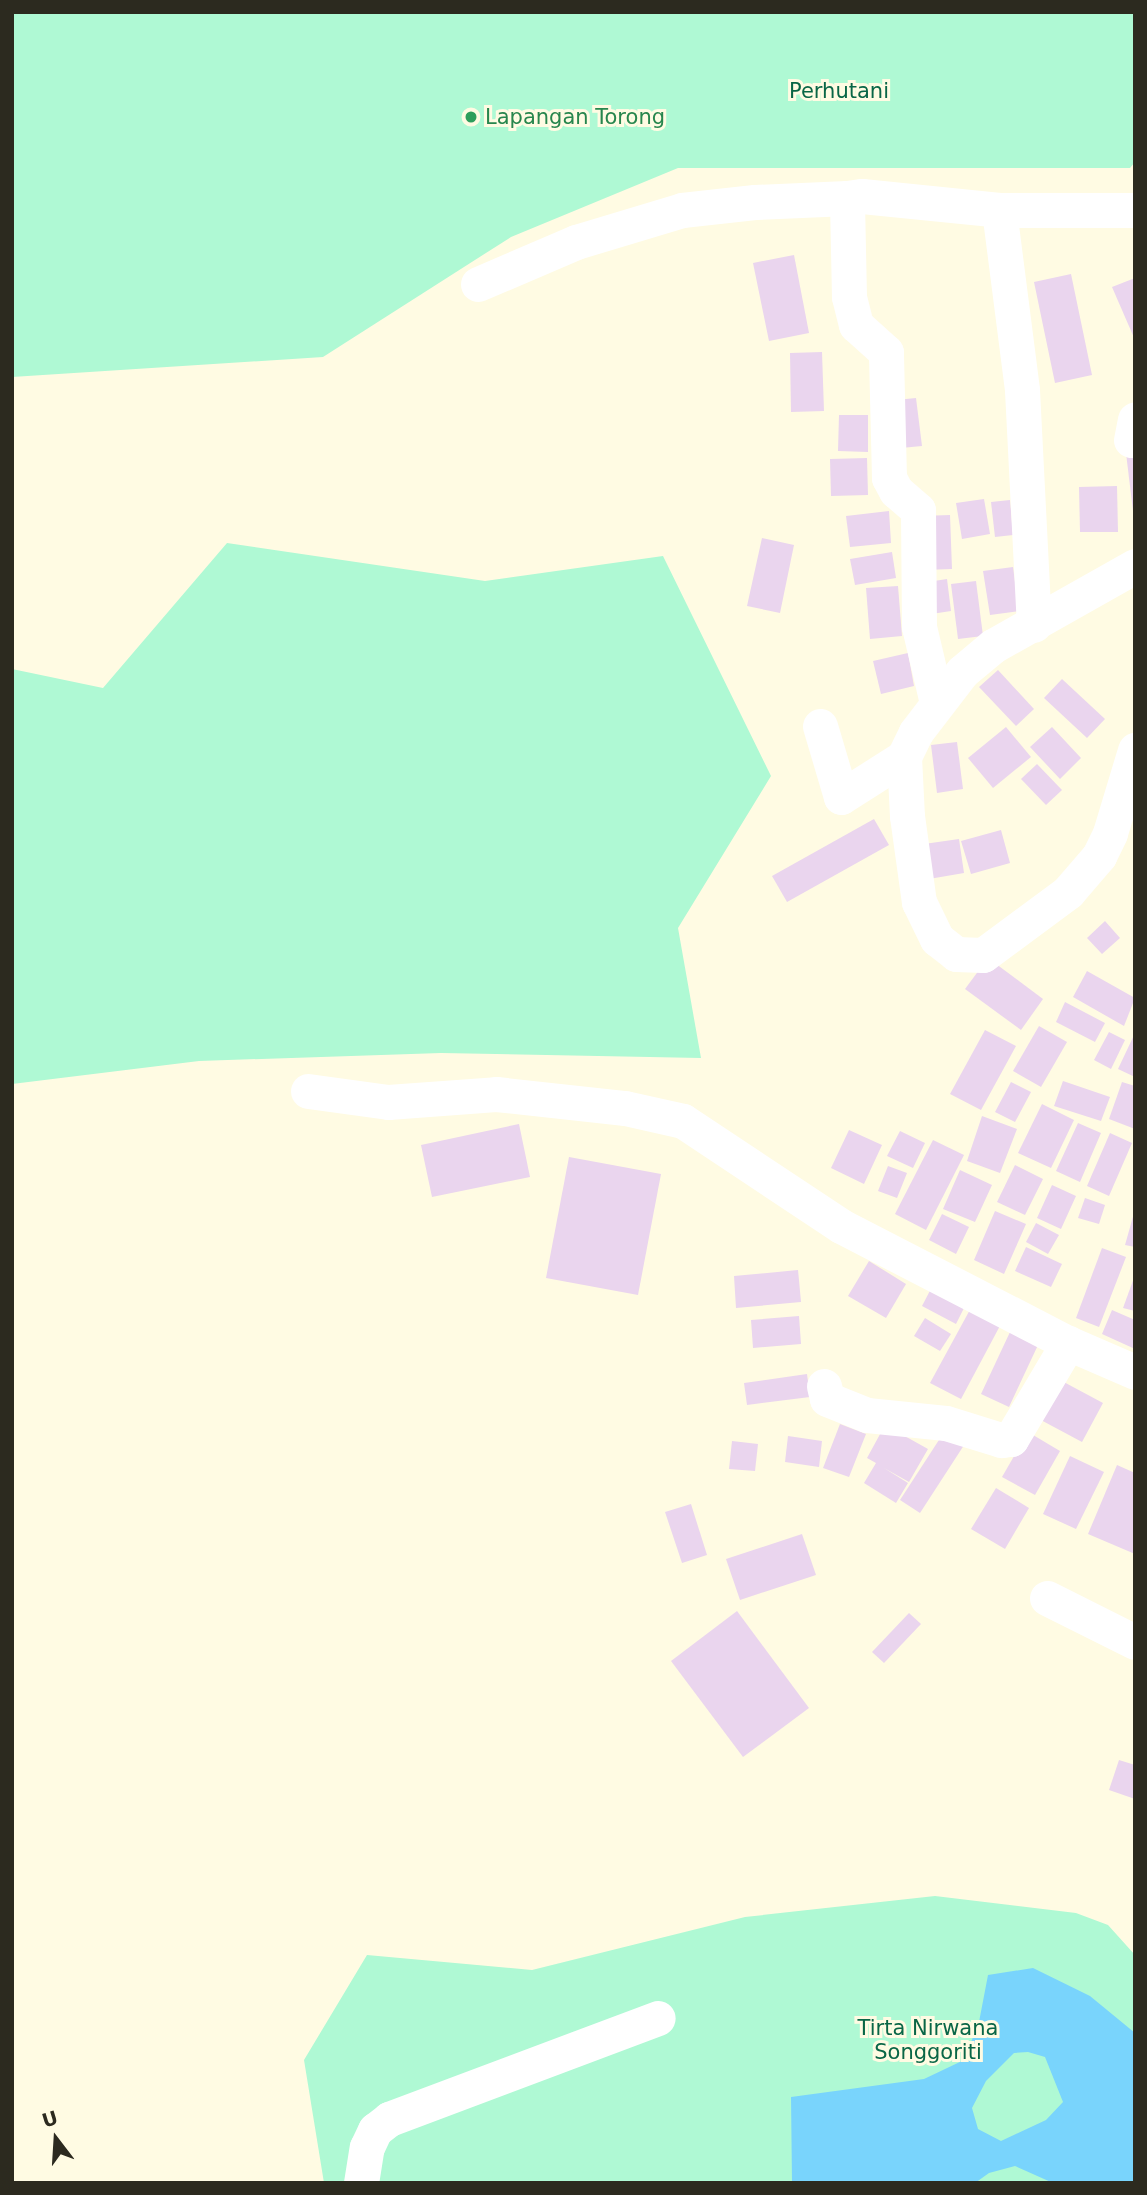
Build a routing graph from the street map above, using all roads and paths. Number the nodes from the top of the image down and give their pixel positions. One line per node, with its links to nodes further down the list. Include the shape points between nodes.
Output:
1 (847, 198): 2 (street); 4 (street, via 682,210 576,242); 7 (street, via 849,297 856,325 886,352 889,478 896,491 918,510 919,626)
2 (999, 209): 3 (street); 6 (street, via 1022,390)
3 (1135, 210)
4 (478, 284)
5 (1135, 566): 6 (street)
6 (1034, 625): 7 (street, via 993,646 962,672)
7 (937, 703): 10 (street)
8 (820, 726): 10 (street, via 841,797)
9 (1135, 750): 10 (street, via 1099,856 1068,892 983,955 956,954 937,939 919,902)
10 (904, 757)
11 (308, 1091): 12 (street, via 388,1102 496,1094 625,1108 683,1121 841,1226)
12 (1068, 1343): 13 (street); 14 (street, via 1011,1439 946,1423 867,1415 827,1399)
13 (1135, 1372)
14 (824, 1386)
15 (1047, 1598): 16 (street)
16 (1135, 1642)
17 (658, 2018): 18 (street, via 389,2119 375,2130 367,2147)
18 (361, 2183)

